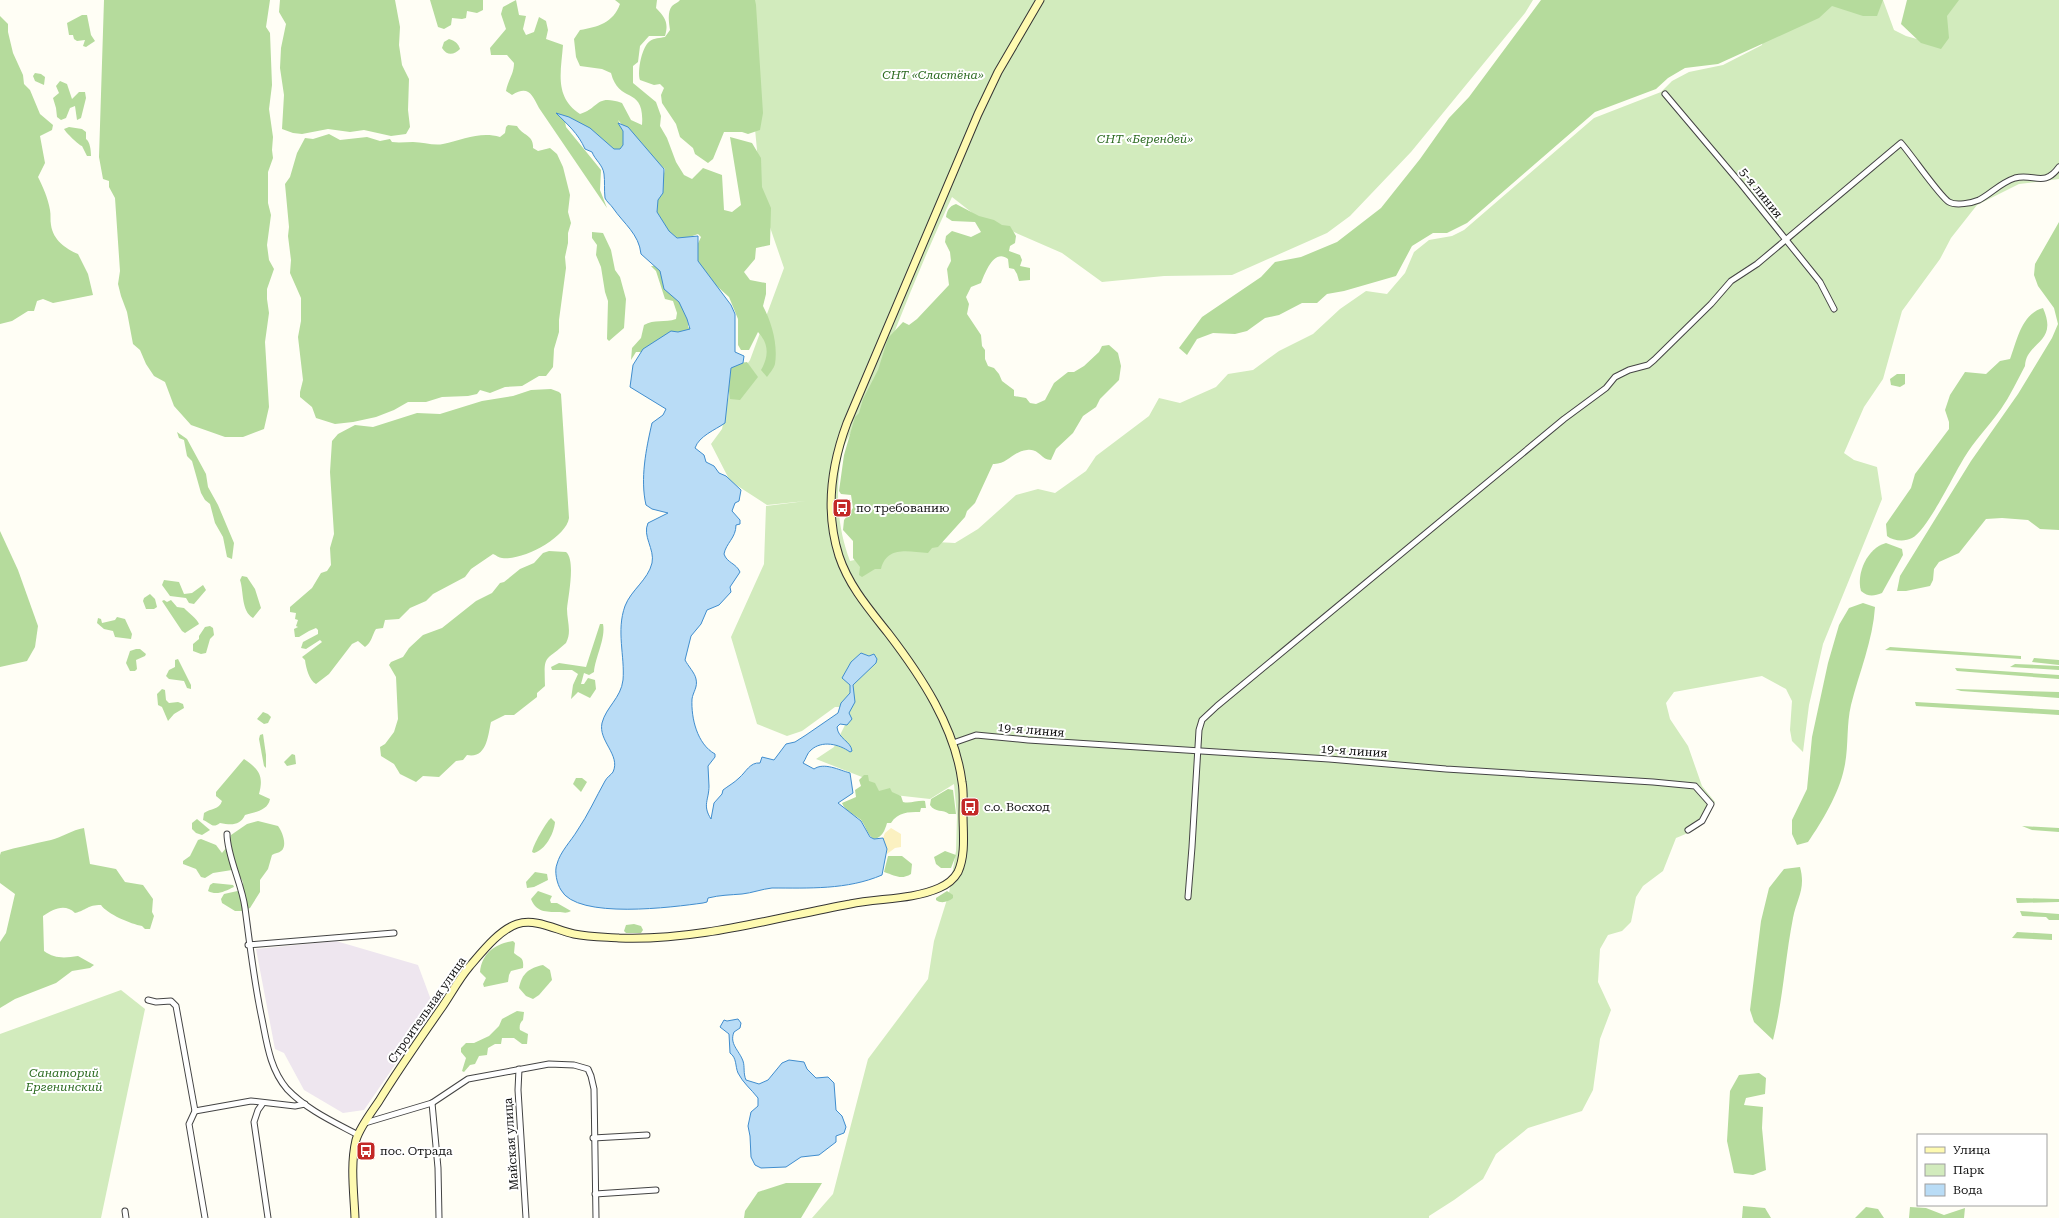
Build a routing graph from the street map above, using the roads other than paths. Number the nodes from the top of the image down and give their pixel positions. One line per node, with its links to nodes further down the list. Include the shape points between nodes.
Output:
1 (1040, 0): 6 (street, Строительная улица, via 998,72 978,114 838,445 832,474 831,496 839,556 857,593 891,637 929,694)
2 (1665, 94): 4 (street, 5-я линия)
3 (2059, 167): 4 (street, via 2046,179 2019,177 2005,181 1978,200 1959,204 1949,202 1940,193 1901,143)
4 (1785, 239): 5 (street, 5-я линия, via 1820,282); 7 (street, via 1757,264 1730,281 1711,304 1648,365 1616,377 1606,388 1217,706 1202,720)
5 (1834, 309)
6 (953, 743): 7 (street, 19-я линия, via 976,735); 19 (street, Строительная улица, via 963,784 964,840 961,863 954,879 941,888 698,932 639,938 585,936 531,923 514,925 498,937 468,968)
7 (1198, 751): 8 (street, 19-я линия, via 1695,786 1712,804 1702,821); 10 (street)
8 (1688, 830)
9 (227, 834): 12 (street, via 228,846 242,892)
10 (1188, 897)
11 (394, 933): 12 (street)
12 (248, 945): 17 (street, via 269,1057 287,1089)
13 (148, 1000): 18 (street, via 171,1002 176,1006)
14 (519, 1069): 16 (street, via 468,1079); 22 (street, via 549,1064 574,1065 588,1069 594,1089); 31 (street, Майская улица)
15 (263, 1103): 17 (street, via 295,1106); 18 (street, via 251,1101); 28 (street, via 254,1122)
16 (432, 1103): 19 (street); 30 (street, via 438,1168)
17 (305, 1104): 20 (street, via 328,1120)
18 (195, 1111): 27 (street, via 189,1124)
19 (365, 1123): 20 (street, Строительная улица)
20 (358, 1135): 29 (street, Строительная улица, via 354,1160)
21 (647, 1135): 22 (street)
22 (594, 1138): 24 (street)
23 (656, 1190): 24 (street)
24 (595, 1194): 32 (street)
25 (125, 1211): 26 (street)
26 (126, 1218)
27 (205, 1218)
28 (268, 1218)
29 (355, 1218)
30 (439, 1218)
31 (526, 1218)
32 (596, 1218)

